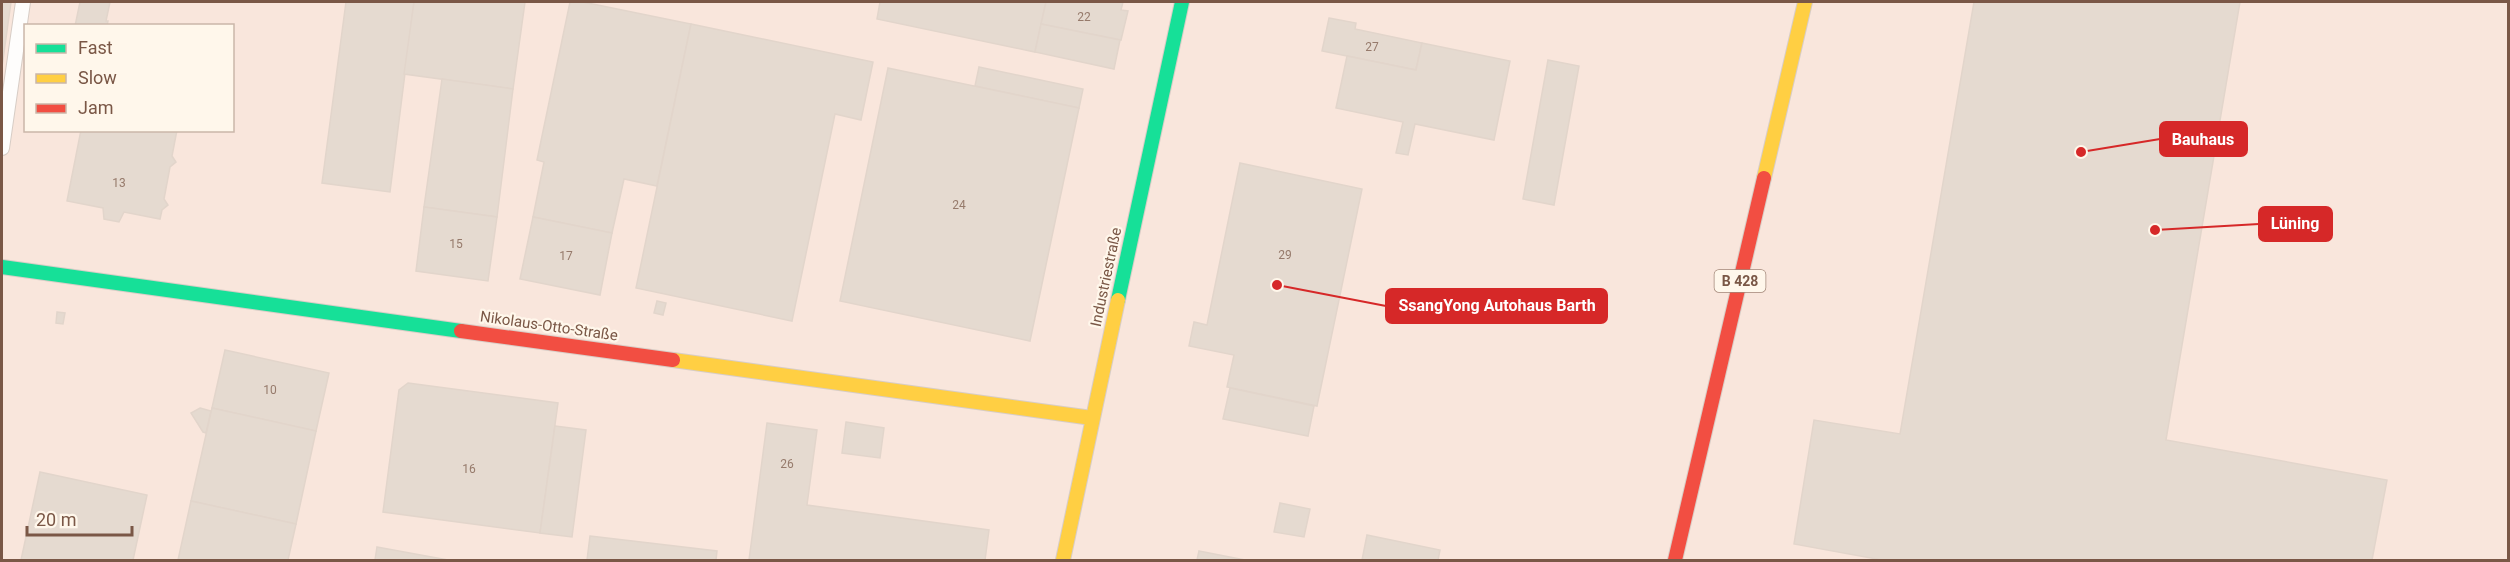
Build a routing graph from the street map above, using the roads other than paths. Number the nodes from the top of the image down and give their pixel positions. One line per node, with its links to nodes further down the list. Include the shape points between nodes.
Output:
1 (23, 2): 4 (lane)
2 (1182, 2): 6 (street, Industriestraße)
3 (1805, 2): 8 (street, B 428)
4 (2, 148)
5 (2, 267): 6 (street, Nikolaus-Otto-Straße)
6 (1092, 418): 7 (street, Industriestraße)
7 (1063, 561)
8 (1675, 561)

